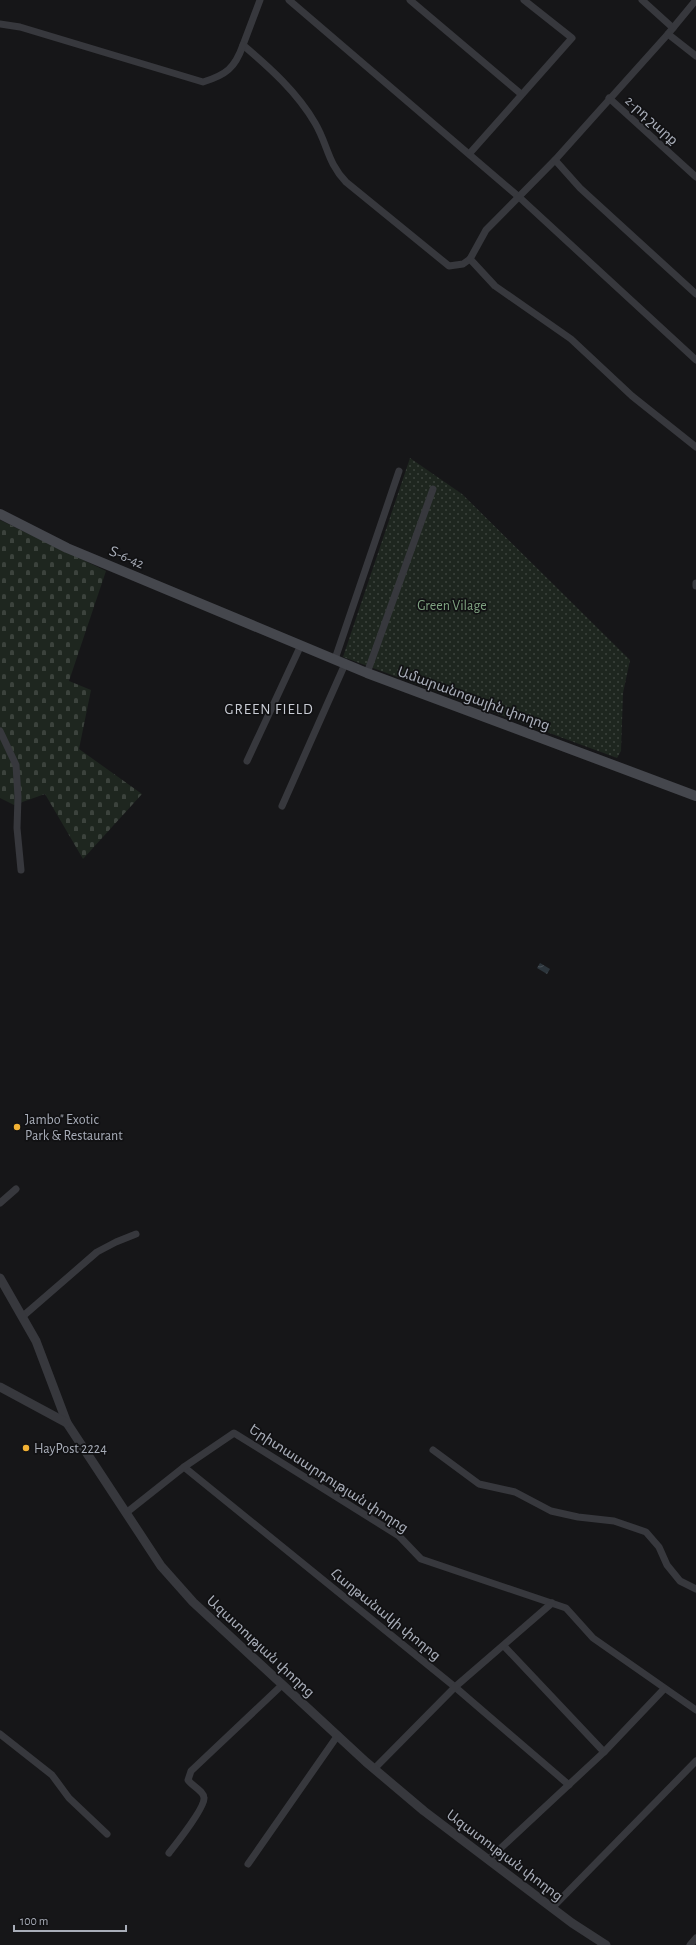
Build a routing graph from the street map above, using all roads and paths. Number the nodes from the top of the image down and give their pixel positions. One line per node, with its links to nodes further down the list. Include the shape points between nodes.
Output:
1 (260, 0): 10 (street)
2 (289, 0): 14 (street)
3 (410, 0): 12 (street)
4 (524, 0): 12 (street, via 572,38)
5 (642, 0): 8 (street)
6 (696, 0): 8 (street)
7 (0, 24): 10 (street, via 20,27 203,82 220,77 238,61)
8 (673, 28): 9 (street)
9 (668, 34): 11 (street); 13 (street)
10 (243, 45): 18 (street, via 272,70 294,94 316,124 329,157 346,182 450,266 463,264)
11 (696, 56)
12 (521, 94): 14 (street)
13 (609, 98): 15 (street); 16 (street, 2-րդ շարք)
14 (470, 154): 17 (street)
15 (555, 160): 17 (street); 19 (street, via 580,188)
16 (696, 177)
17 (519, 197): 18 (street, via 486,230); 20 (street)
18 (470, 259): 21 (street, via 495,286 572,339 632,396)
19 (696, 294)
20 (696, 360)
21 (696, 447)
22 (399, 471): 29 (street)
23 (433, 489): 31 (street)
24 (0, 514): 27 (main road, Տ-6-42 / Տ-6-42, via 67,548)
25 (696, 583): 26 (street)
26 (696, 586)
27 (245, 622): 28 (main road, Ամարանոցային փողոց / Տ-6-42)
28 (301, 645): 29 (main road, Ամարանոցային փողոց / Տ-6-42); 33 (street)
29 (335, 659): 30 (main road, Ամարանոցային փողոց / Տ-6-42)
30 (345, 664): 31 (main road, Ամարանոցային փողոց / Տ-6-42); 35 (street)
31 (367, 673): 34 (main road, Ամարանոցային փողոց / Տ-6-42)
32 (0, 731): 36 (street, via 16,765)
33 (247, 761)
34 (696, 796)
35 (282, 806)
36 (21, 870)
37 (16, 1189): 38 (street)
38 (0, 1203)
39 (136, 1234): 41 (street, via 97,1252)
40 (0, 1278): 41 (street, Ազատության փողոց)
41 (22, 1317): 43 (street, Ազատության փողոց, via 36,1341)
42 (0, 1387): 43 (street)
43 (67, 1423): 46 (street, Ազատության փողոց)
44 (433, 1450): 47 (street, via 479,1484 515,1492 550,1511 614,1521 646,1532 659,1547 667,1565 680,1581)
45 (184, 1467): 46 (street); 48 (street, Երիտասարդության փողոց, via 234,1433 399,1536 421,1559); 51 (street, Հաղթանակի փողոց)
46 (126, 1513): 50 (street, Ազատության փողոց, via 161,1566 193,1602)
47 (696, 1590)
48 (552, 1603): 49 (street); 52 (street, Երիտասարդության փողոց, via 566,1608 594,1638)
49 (504, 1646): 51 (street); 56 (street)
50 (282, 1685): 55 (street, Ազատության փողոց); 61 (street, via 191,1771 188,1780 202,1793 204,1803)
51 (455, 1687): 58 (street); 59 (street, Հաղթանակի փողոց)
52 (664, 1689): 53 (street, Երիտասարդության փողոց); 56 (street)
53 (696, 1710)
54 (0, 1734): 60 (street, via 52,1775 69,1798)
55 (338, 1736): 58 (street, Ազատության փողոց); 63 (street)
56 (604, 1752): 59 (street)
57 (696, 1761): 64 (street)
58 (374, 1769): 62 (street, Ազատության փողոց)
59 (569, 1785): 62 (street)
60 (107, 1834)
61 (169, 1853)
62 (488, 1860): 64 (street, Ազատության փողոց)
63 (248, 1864)
64 (552, 1908): 66 (street, Ազատության փողոց)
65 (696, 1938): 67 (street)
66 (606, 1945)
67 (690, 1945)

